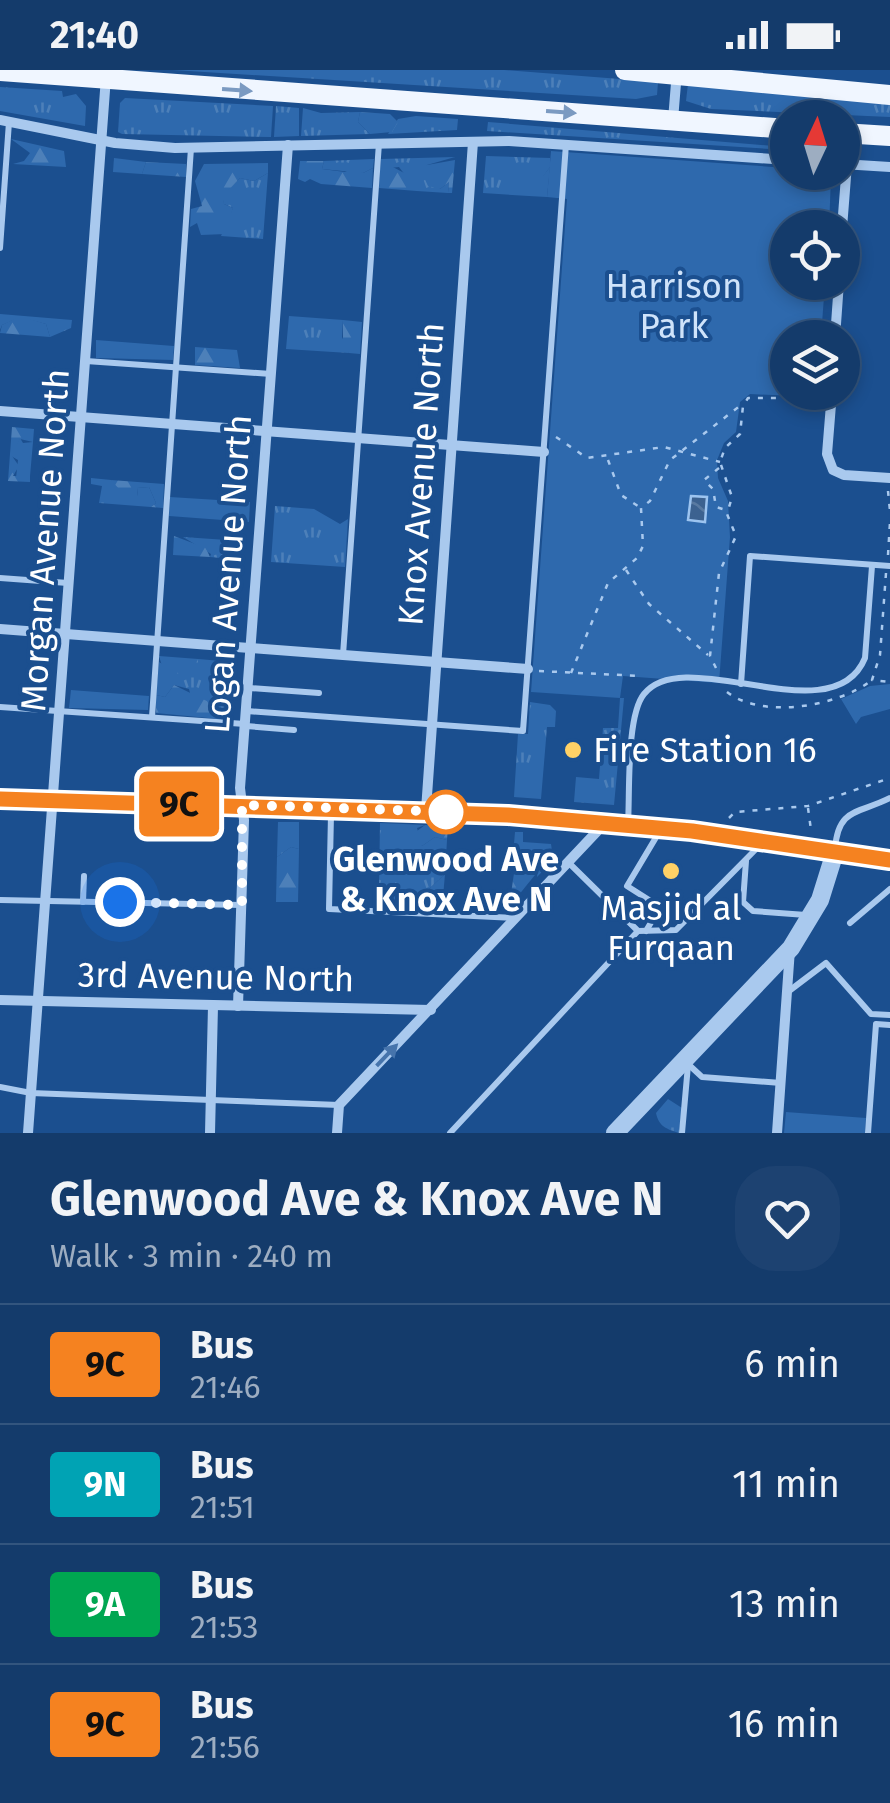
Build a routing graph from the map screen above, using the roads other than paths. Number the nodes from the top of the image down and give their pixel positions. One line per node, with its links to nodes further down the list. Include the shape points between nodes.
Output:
1 (625, 70): 3 (main road)
2 (0, 72): 4 (main road)
3 (677, 72): 5 (main road); 6 (street)
4 (106, 75): 6 (main road, one-way to 6); 11 (street, Morgan Avenue North)
5 (890, 94)
6 (673, 120): 8 (main road)
7 (4, 121): 11 (street); 20 (lane)
8 (770, 127)
9 (860, 134): 10 (main road)
10 (890, 136)
11 (100, 140): 16 (street); 21 (street, Morgan Avenue North)
12 (472, 142): 13 (street); 14 (street); 30 (street, Knox Avenue North)
13 (379, 144): 15 (street); 29 (lane)
14 (566, 144): 17 (street); 31 (lane)
15 (288, 146): 16 (street); 23 (street, Logan Avenue North)
16 (191, 148): 22 (lane)
17 (770, 159)
18 (860, 165): 19 (street)
19 (890, 167)
20 (0, 248)
21 (86, 360): 22 (lane); 26 (street, Morgan Avenue North)
22 (176, 367): 23 (lane); 27 (lane)
23 (270, 374): 28 (street, Logan Avenue North)
24 (0, 410): 26 (street)
25 (831, 410): 32 (street, via 833,470)
26 (82, 419): 27 (street); 36 (street, Morgan Avenue North)
27 (172, 424): 28 (street); 39 (lane)
28 (266, 430): 29 (street); 40 (street, Logan Avenue North)
29 (358, 438): 30 (street); 41 (lane)
30 (451, 445): 31 (street); 42 (street, Knox Avenue North)
31 (544, 452): 43 (lane)
32 (889, 484)
33 (872, 566): 34 (lane); 44 (lane, via 859,672 802,690); 44 (lane, via 750,556)
34 (888, 567)
35 (0, 578): 36 (lane)
36 (68, 583): 38 (street, Morgan Avenue North)
37 (0, 629): 38 (street)
38 (64, 634): 39 (street); 48 (street, Morgan Avenue North)
39 (157, 642): 40 (street); 50 (lane)
40 (250, 648): 41 (street); 45 (street, Logan Avenue North)
41 (343, 655): 42 (street)
42 (436, 662): 43 (street); 52 (street, Knox Avenue North)
43 (528, 669): 52 (lane, via 523,731)
44 (741, 685): 61 (lane, via 672,678 644,694 636,714)
45 (247, 688): 46 (lane); 49 (street, Logan Avenue North)
46 (319, 693)
47 (0, 707): 48 (lane)
48 (59, 710): 50 (lane); 56 (street, Morgan Avenue North)
49 (246, 711): 51 (street, Logan Avenue North); 52 (lane)
50 (152, 717): 51 (lane)
51 (245, 725): 53 (lane); 57 (street, Logan Avenue North)
52 (431, 725): 59 (street, Knox Avenue North)
53 (294, 730)
54 (890, 798): 64 (lane, via 848,814 839,824)
55 (0, 799): 56 (street)
56 (52, 801): 57 (street); 71 (street, Morgan Avenue North)
57 (242, 805): 58 (street); 73 (street, Logan Avenue North)
58 (331, 808): 59 (street); 75 (lane, via 329,909)
59 (426, 810): 60 (street)
60 (604, 823): 61 (street); 67 (street)
61 (628, 825): 62 (street)
62 (661, 828): 63 (street); 77 (lane, via 627,886 660,907)
63 (764, 841): 64 (street); 65 (lane)
64 (835, 852): 66 (street); 74 (street)
65 (746, 860): 74 (lane, via 743,902 752,911); 77 (lane, via 676,930)
66 (890, 860)
67 (569, 862): 75 (street); 77 (lane)
68 (84, 876): 72 (lane)
69 (890, 889): 76 (lane)
70 (0, 900): 71 (lane)
71 (46, 901): 72 (lane); 81 (street, Morgan Avenue North)
72 (83, 902): 73 (lane)
73 (242, 905): 83 (street, Logan Avenue North)
74 (812, 916): 78 (street)
75 (516, 918): 84 (street)
76 (850, 922)
77 (642, 931): 96 (lane)
78 (790, 948): 79 (street); 87 (street)
79 (788, 993): 85 (lane, via 826,963 870,1014); 88 (street)
80 (0, 1000): 81 (street, 3rd Avenue North)
81 (36, 1000): 82 (street, 3rd Avenue North); 90 (street, Morgan Avenue North)
82 (213, 1006): 83 (street, 3rd Avenue North); 91 (street)
83 (238, 1006): 84 (street, 3rd Avenue North)
84 (430, 1010): 92 (street, one-way to 84)
85 (890, 1015)
86 (890, 1025): 100 (lane, via 876,1024)
87 (688, 1059): 88 (lane, via 702,1077); 97 (street); 98 (lane)
88 (781, 1083): 99 (street)
89 (0, 1087): 90 (lane)
90 (31, 1093): 91 (lane); 93 (street, Morgan Avenue North)
91 (210, 1100): 92 (lane); 94 (street)
92 (339, 1106): 95 (street)
93 (28, 1133)
94 (210, 1133)
95 (337, 1133)
96 (450, 1133)
97 (615, 1133)
98 (682, 1133)
99 (777, 1133)
100 (868, 1133)

